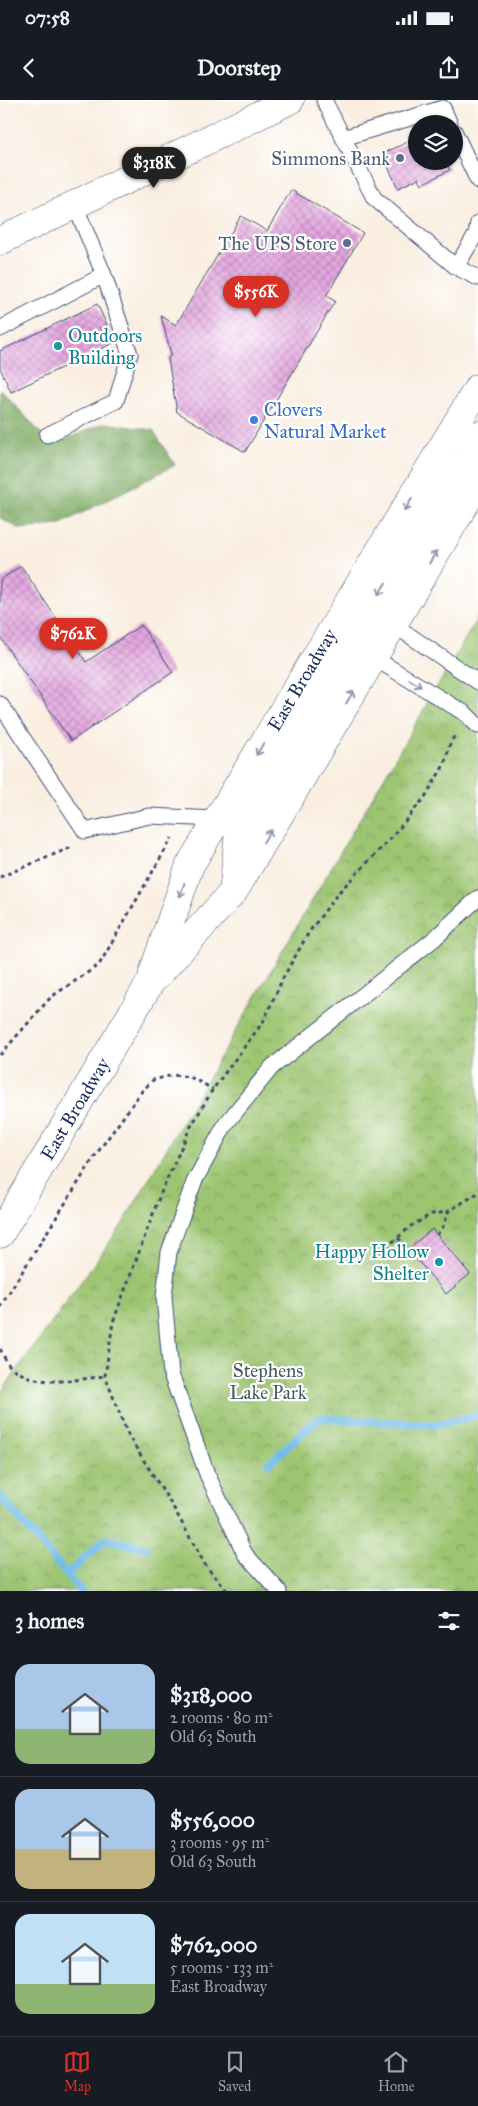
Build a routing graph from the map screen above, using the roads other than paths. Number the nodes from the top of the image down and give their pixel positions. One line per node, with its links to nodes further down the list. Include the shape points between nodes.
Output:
1 (290, 100): 9 (main road)
2 (324, 100): 6 (lane)
3 (420, 115): 4 (lane, via 443,108)
4 (446, 115)
5 (408, 118): 6 (lane)
6 (343, 138): 12 (lane, via 374,198)
7 (463, 149): 8 (lane)
8 (478, 181)
9 (74, 205): 11 (main road); 13 (lane)
10 (478, 223): 12 (lane, via 476,234)
11 (0, 241)
12 (456, 267): 14 (lane)
13 (104, 275): 15 (lane); 18 (lane, via 130,354 116,401)
14 (478, 278)
15 (0, 328)
16 (478, 388): 17 (main road, East Broadway)
17 (450, 434): 22 (main road, East Broadway, one-way to 22); 24 (main road, one-way to 24, via 432,508 371,608)
18 (47, 435)
19 (478, 435): 21 (main road)
20 (478, 482): 21 (main road, East Broadway)
21 (447, 533): 23 (main road, East Broadway, one-way to 21)
22 (340, 616): 28 (main road, East Broadway, one-way to 28); 29 (main road, via 353,632 349,648 239,829)
23 (394, 625): 24 (main road, East Broadway); 25 (lane)
24 (374, 658): 27 (lane, one-way to 27, via 466,714); 29 (main road, East Broadway, one-way to 24)
25 (478, 682)
26 (0, 704): 28 (lane, via 85,831 149,816)
27 (478, 726)
28 (218, 819): 31 (main road, East Broadway, one-way to 31, via 190,865)
29 (234, 891): 31 (main road, East Broadway)
30 (478, 898): 33 (lane, via 434,939 272,1067 225,1125 194,1182 169,1252 164,1297 171,1374 207,1474 245,1554)
31 (150, 984): 32 (main road, East Broadway)
32 (0, 1234)
33 (279, 1591)

